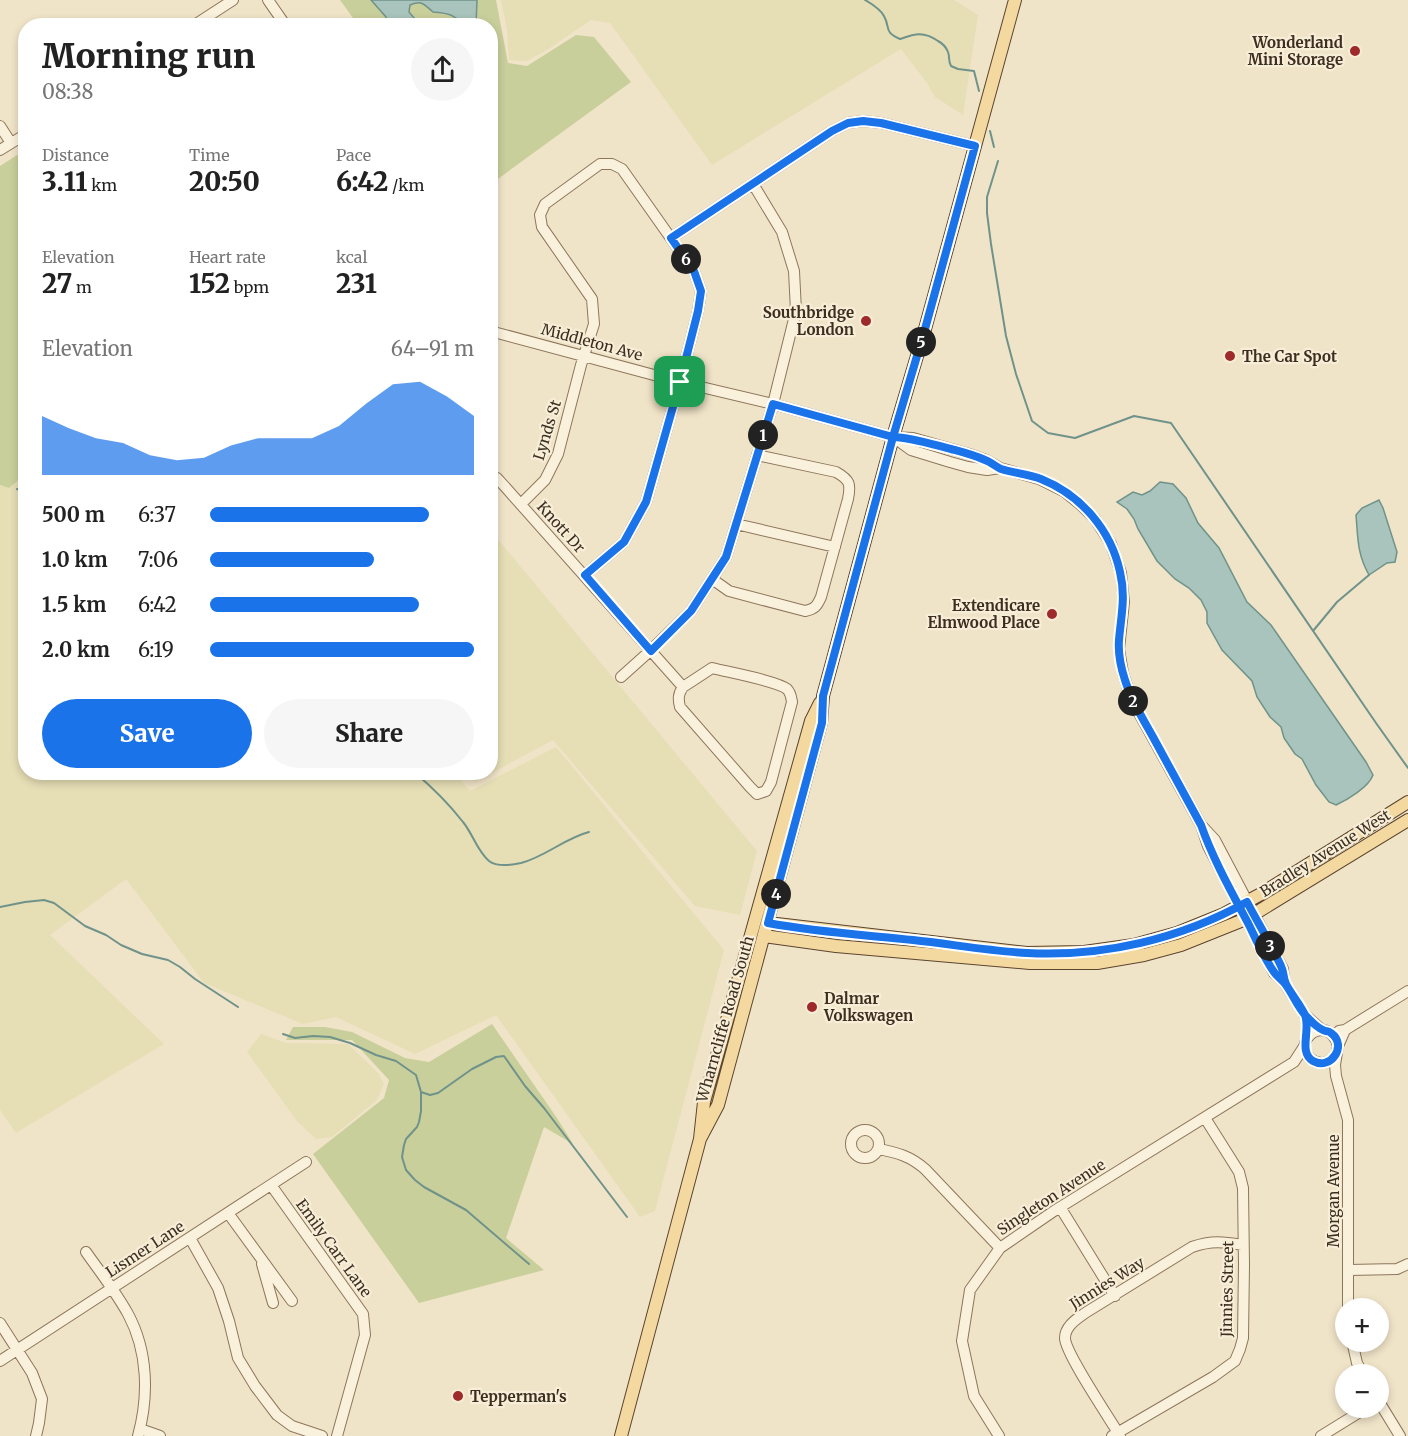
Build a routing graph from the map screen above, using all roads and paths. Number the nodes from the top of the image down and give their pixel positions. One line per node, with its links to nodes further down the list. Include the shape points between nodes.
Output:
1 (233, 0): 4 (street)
2 (268, 0): 5 (street)
3 (1015, 0): 9 (main road, Wharncliffe Road South)
4 (205, 18)
5 (280, 18)
6 (0, 126): 8 (street)
7 (18, 139): 8 (street)
8 (11, 143): 10 (street)
9 (975, 146): 11 (street, via 881,123 848,123); 17 (main road, Wharncliffe Road South)
10 (0, 150)
11 (753, 184): 12 (street); 16 (street, via 782,232 794,271 796,311)
12 (671, 238): 14 (street, Lynds St, via 622,169 612,164 600,164 545,204 540,215 542,227 592,299 594,324); 15 (street, Lynds St, via 694,271 701,291)
13 (498, 332): 14 (street, Middleton Ave)
14 (584, 356): 15 (street, Middleton Ave); 20 (street, Lynds St, via 558,454 545,480)
15 (680, 382): 16 (street, Middleton Ave); 23 (street, Lynds St, via 646,502 624,542)
16 (773, 404): 17 (street, Middleton Ave); 18 (street)
17 (893, 437): 28 (main road, Wharncliffe Road South); 31 (street, via 913,438 969,454 1039,479 1065,492 1088,512 1106,536 1122,582 1124,602 1119,640 1125,681 1201,825 1215,840)
18 (758, 454): 21 (street); 22 (street, via 845,477 850,490)
19 (498, 479): 20 (street, Knott Dr)
20 (521, 504): 23 (street, Knott Dr)
21 (736, 524): 22 (street); 24 (street, via 726,557)
22 (835, 547): 24 (street, via 818,606 812,610 729,591)
23 (585, 575): 25 (street, Knott Dr)
24 (712, 579): 25 (street, via 691,611)
25 (651, 651): 26 (street); 27 (street, Knott Dr)
26 (621, 677)
27 (683, 687): 27 (street, via 679,692 680,707 757,794 766,791 792,702 791,693 786,687 712,668)
28 (823, 696): 33 (main road, Wharncliffe Road South, via 822,723); 44 (main road, Wharncliffe Road South, via 811,721 752,927 704,1102)
29 (1408, 802): 31 (main road, Bradley Avenue West)
30 (1408, 820): 32 (main road, Bradley Avenue West)
31 (1243, 904): 32 (street); 33 (main road, Bradley Avenue West, via 1178,933 1134,945 1084,952 1027,953)
32 (1250, 917): 33 (main road, Bradley Avenue West, via 1181,945 1097,963 1030,963 836,945); 35 (street, via 1274,973)
33 (766, 930): 44 (main road, Wharncliffe Road South, via 718,1104)
34 (1408, 991): 36 (street)
35 (1305, 1016): 37 (street); 38 (street)
36 (1345, 1030): 37 (street); 39 (street)
37 (1325, 1031): 38 (street, via 1313,1032); 39 (street, via 1336,1039)
38 (1306, 1042): 40 (street, Singleton Avenue); 41 (street, via 1306,1053)
39 (1337, 1050): 41 (street, via 1329,1062); 42 (street, Morgan Avenue)
40 (1294, 1062): 41 (street); 43 (street, Singleton Avenue)
41 (1317, 1063): 42 (street)
42 (1336, 1076): 56 (street, Morgan Avenue, via 1348,1120)
43 (1204, 1118): 48 (street, Singleton Avenue); 51 (street, Jinnies Street, via 1239,1173)
44 (700, 1139): 73 (main road, Wharncliffe Road South)
45 (879, 1149): 52 (street, via 915,1160)
46 (306, 1162): 47 (street, Lismer Lane)
47 (270, 1185): 49 (street, Lismer Lane); 72 (street, Emily Carr Lane, via 363,1314 365,1335)
48 (1060, 1207): 52 (street, Singleton Avenue); 58 (street)
49 (228, 1212): 50 (street, Lismer Lane); 54 (street)
50 (190, 1238): 57 (street, Lismer Lane); 71 (street, via 218,1288 238,1358 255,1386 284,1421)
51 (1244, 1245): 58 (street, Jinnies Way, via 1206,1242 1192,1247); 68 (street, Jinnies Street, via 1243,1338 1235,1361)
52 (1000, 1248): 74 (street, Singleton Avenue, via 970,1290 962,1341 974,1396)
53 (86, 1252): 57 (street)
54 (259, 1255): 60 (street); 61 (street)
55 (1408, 1264): 56 (street, via 1397,1269)
56 (1349, 1270): 59 (street, Morgan Avenue)
57 (111, 1289): 63 (street, Lismer Lane); 67 (street, via 129,1314 140,1345 146,1381)
58 (1115, 1296): 68 (street, Jinnies Way, via 1074,1321 1065,1338)
59 (1348, 1298)
60 (292, 1301)
61 (273, 1303)
62 (0, 1323): 63 (street)
63 (17, 1350): 64 (street, Lismer Lane); 69 (street, via 42,1399)
64 (0, 1361)
65 (1350, 1418): 75 (street)
66 (1389, 1418): 76 (street)
67 (139, 1433): 70 (street)
68 (1117, 1435)
69 (36, 1436)
70 (160, 1436)
71 (322, 1436)
72 (337, 1436)
73 (621, 1436)
74 (999, 1436)
75 (1321, 1436)
76 (1400, 1436)

